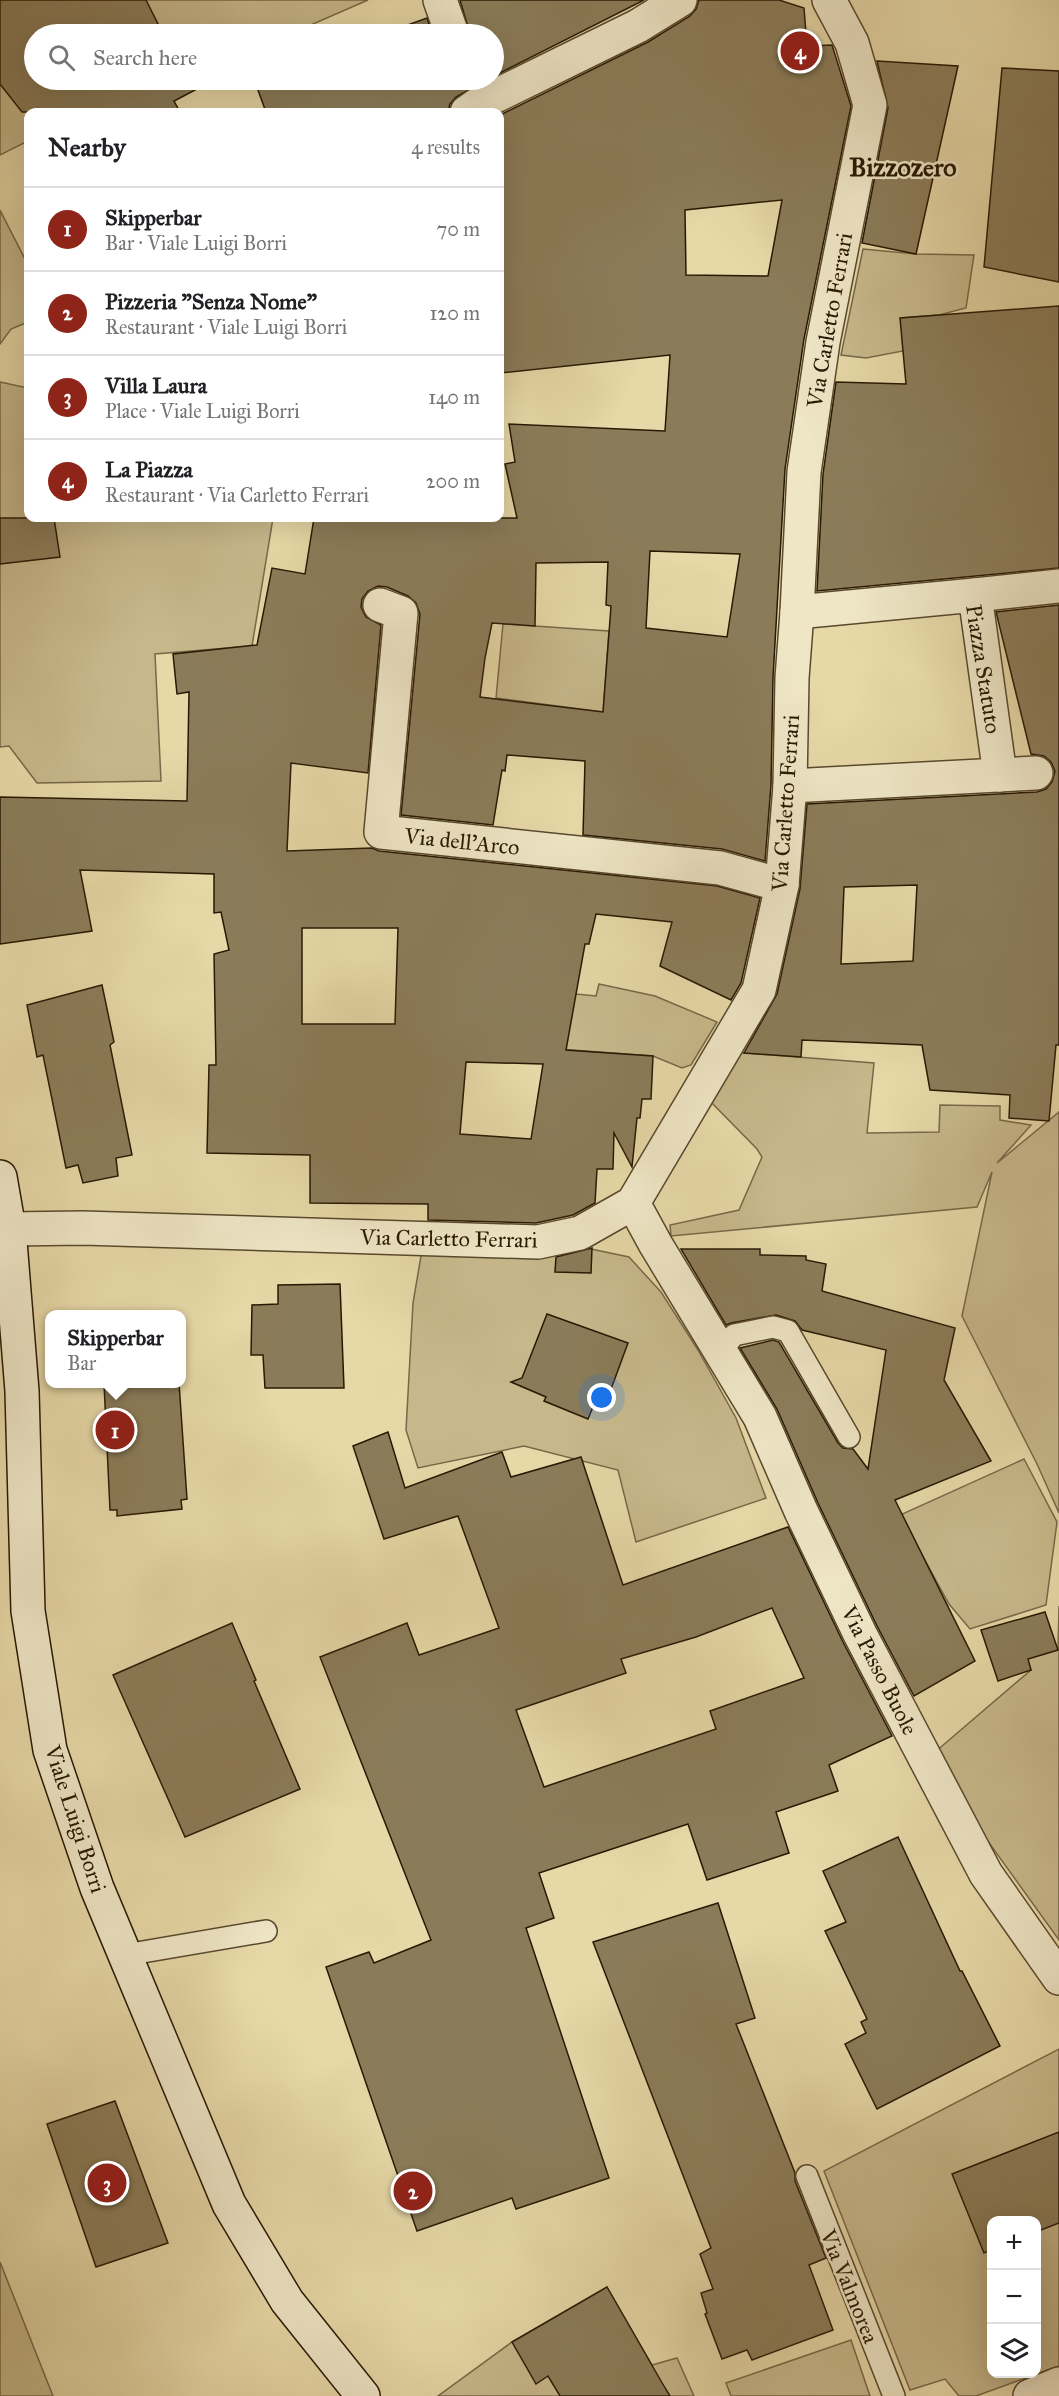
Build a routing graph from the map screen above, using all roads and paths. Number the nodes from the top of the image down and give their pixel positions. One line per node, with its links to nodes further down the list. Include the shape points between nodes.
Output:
1 (440, 0): 4 (street)
2 (680, 0): 5 (street, via 638,26)
3 (829, 0): 11 (street, Via Carletto Ferrari, via 852,43 870,105 804,472)
4 (448, 24)
5 (504, 85)
6 (492, 90): 7 (street)
7 (471, 99)
8 (1059, 586): 9 (street)
9 (975, 595): 11 (street, Piazza Statuto); 13 (street, Piazza Statuto)
10 (380, 605): 15 (street, Via dell'Arco, via 401,613 381,832 720,868)
11 (797, 612): 14 (street, Via Carletto Ferrari)
12 (1036, 773): 13 (street)
13 (1000, 775): 14 (street)
14 (790, 786): 15 (street, Via Carletto Ferrari)
15 (782, 885): 17 (street, Via Carletto Ferrari, via 759,990)
16 (0, 1177): 18 (street, Viale Luigi Borri)
17 (633, 1203): 18 (street, Via Carletto Ferrari, via 580,1233 538,1242); 19 (street, Via Passo Buole)
18 (9, 1229): 22 (street, Viale Luigi Borri, via 22,1391 28,1611 50,1750 97,1888)
19 (720, 1352): 20 (lane, via 734,1335 773,1327 788,1331); 23 (street, Via Passo Buole, via 760,1418 860,1634 986,1874)
20 (849, 1437)
21 (266, 1931): 22 (lane)
22 (125, 1955): 26 (street, Viale Luigi Borri, via 229,2204 286,2301)
23 (1059, 1978)
24 (807, 2176): 27 (lane, Via Valmorea)
25 (1059, 2384): 28 (street)
26 (363, 2396)
27 (894, 2396)
28 (1030, 2396)

